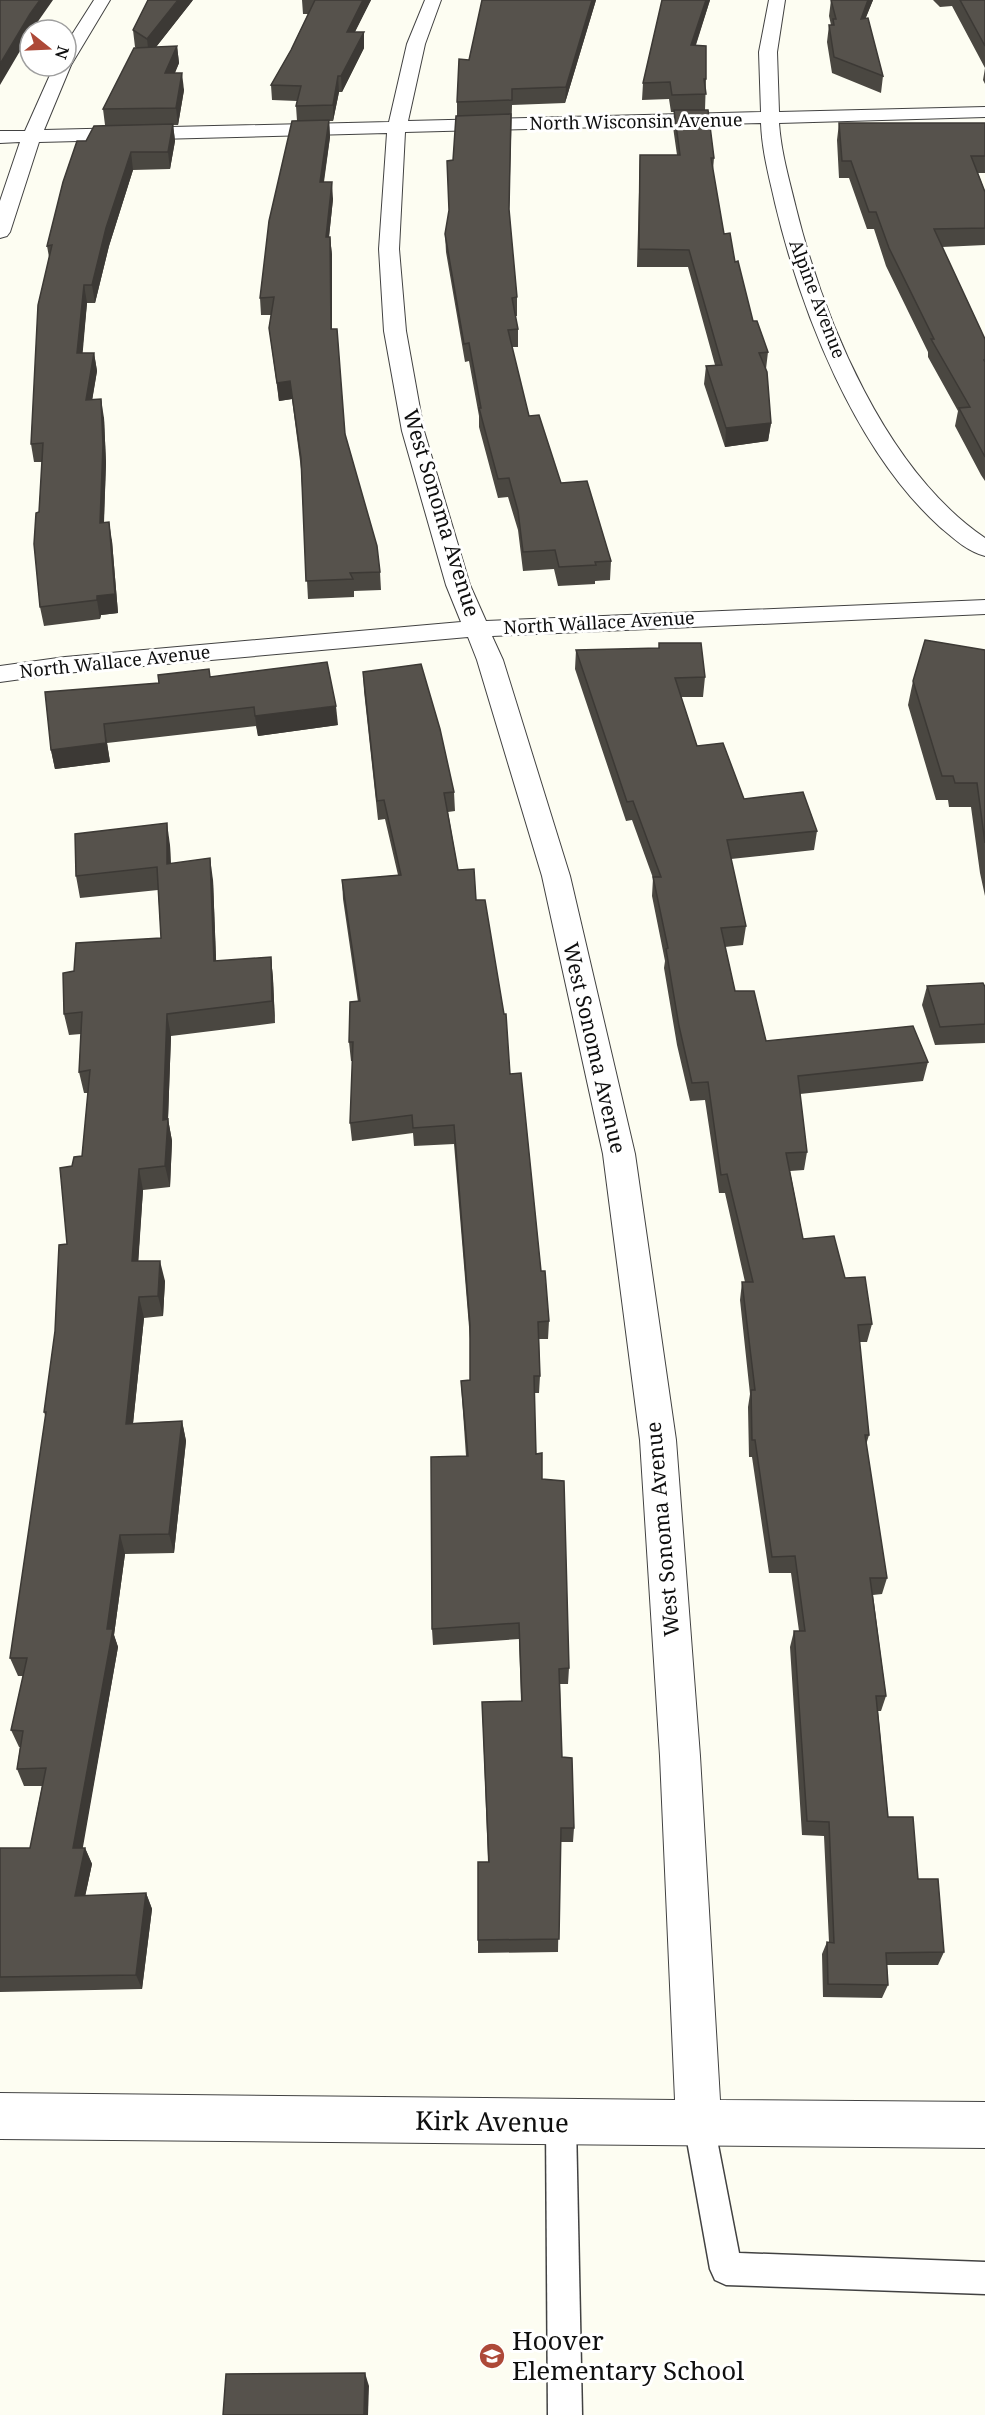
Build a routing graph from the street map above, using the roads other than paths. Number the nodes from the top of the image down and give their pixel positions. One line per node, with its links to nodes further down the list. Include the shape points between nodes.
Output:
1 (102, 0): 4 (street)
2 (433, 0): 8 (street, West Sonoma Avenue, via 416,44)
3 (777, 0): 7 (street, Alpine Avenue, via 768,52)
4 (78, 38)
5 (58, 78): 9 (street)
6 (985, 112): 7 (street, North Wisconsin Avenue)
7 (770, 119): 8 (street, North Wisconsin Avenue); 12 (street, Alpine Avenue, via 771,145 795,244 820,315 854,390 898,466 931,506)
8 (398, 126): 9 (street, North Wisconsin Avenue); 14 (street, West Sonoma Avenue, via 389,249 395,331 413,432 458,585)
9 (32, 136): 10 (street, North Wisconsin Avenue); 11 (street)
10 (0, 137)
11 (0, 232)
12 (985, 549)
13 (985, 607): 14 (street, North Wallace Avenue)
14 (476, 629): 15 (street, North Wallace Avenue); 18 (street, West Sonoma Avenue, via 490,660 556,876 619,1154 658,1440 680,1756)
15 (0, 674)
16 (0, 2115): 17 (street, Kirk Avenue)
17 (561, 2123): 18 (street, Kirk Avenue); 21 (lane)
18 (699, 2124): 19 (street, Kirk Avenue); 20 (lane, via 726,2269)
19 (985, 2125)
20 (985, 2278)
21 (565, 2415)

